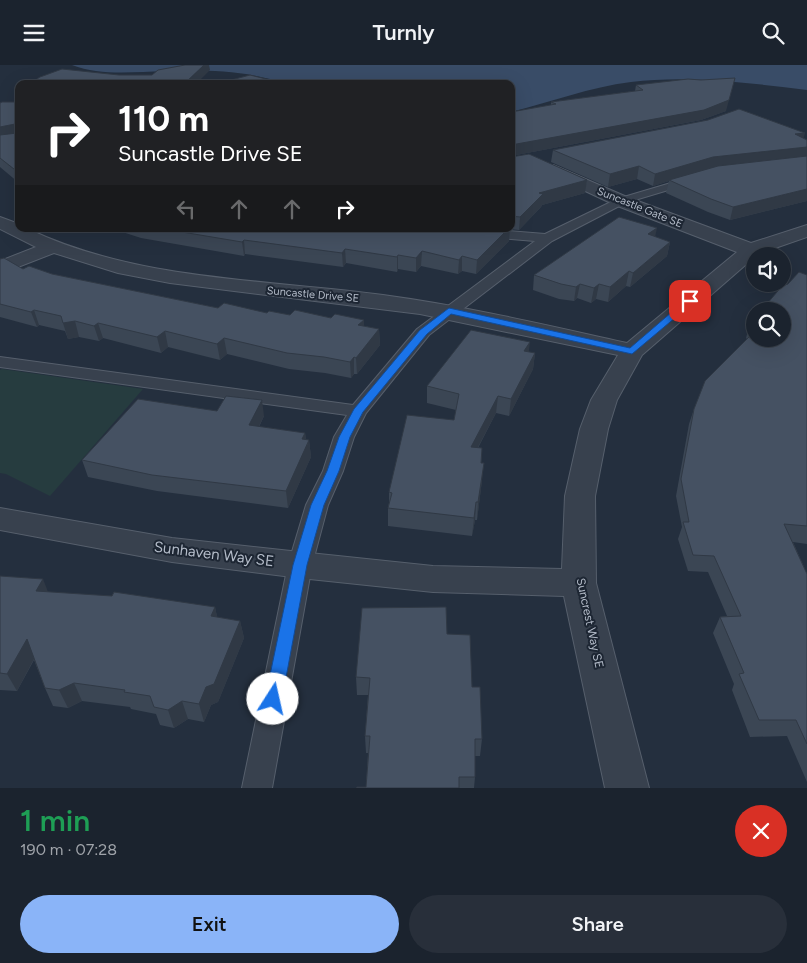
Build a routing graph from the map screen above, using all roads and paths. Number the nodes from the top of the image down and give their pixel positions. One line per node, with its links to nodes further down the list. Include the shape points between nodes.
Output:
1 (540, 164): 3 (street, Suncastle Gate SE)
2 (705, 176): 3 (lane)
3 (621, 201): 9 (lane); 12 (street, Suncastle Gate SE)
4 (0, 221): 5 (street, Suncastle Drive SE)
5 (15, 228)
6 (807, 231): 11 (street, Suncrest Way SE)
7 (24, 232): 10 (street, Suncastle Drive SE)
8 (472, 232): 9 (lane)
9 (547, 239): 15 (lane)
10 (55, 246): 14 (street); 15 (street, Suncastle Drive SE, via 126,267 178,277)
11 (760, 247)
12 (746, 248)
13 (746, 254): 16 (street, Suncrest Way SE)
14 (0, 268)
15 (449, 311): 16 (street, Suncastle Drive SE); 18 (lane, via 423,332)
16 (632, 351): 21 (street, Suncrest Way SE, via 604,400 586,461 578,529)
17 (0, 362): 18 (lane)
18 (358, 411): 20 (lane, via 317,505)
19 (0, 519): 20 (street, Sunhaven Way SE, via 172,550)
20 (300, 565): 21 (street, Sunhaven Way SE, via 433,579); 22 (lane)
21 (579, 583): 23 (street, Suncrest Way SE)
22 (257, 788)
23 (627, 788)

